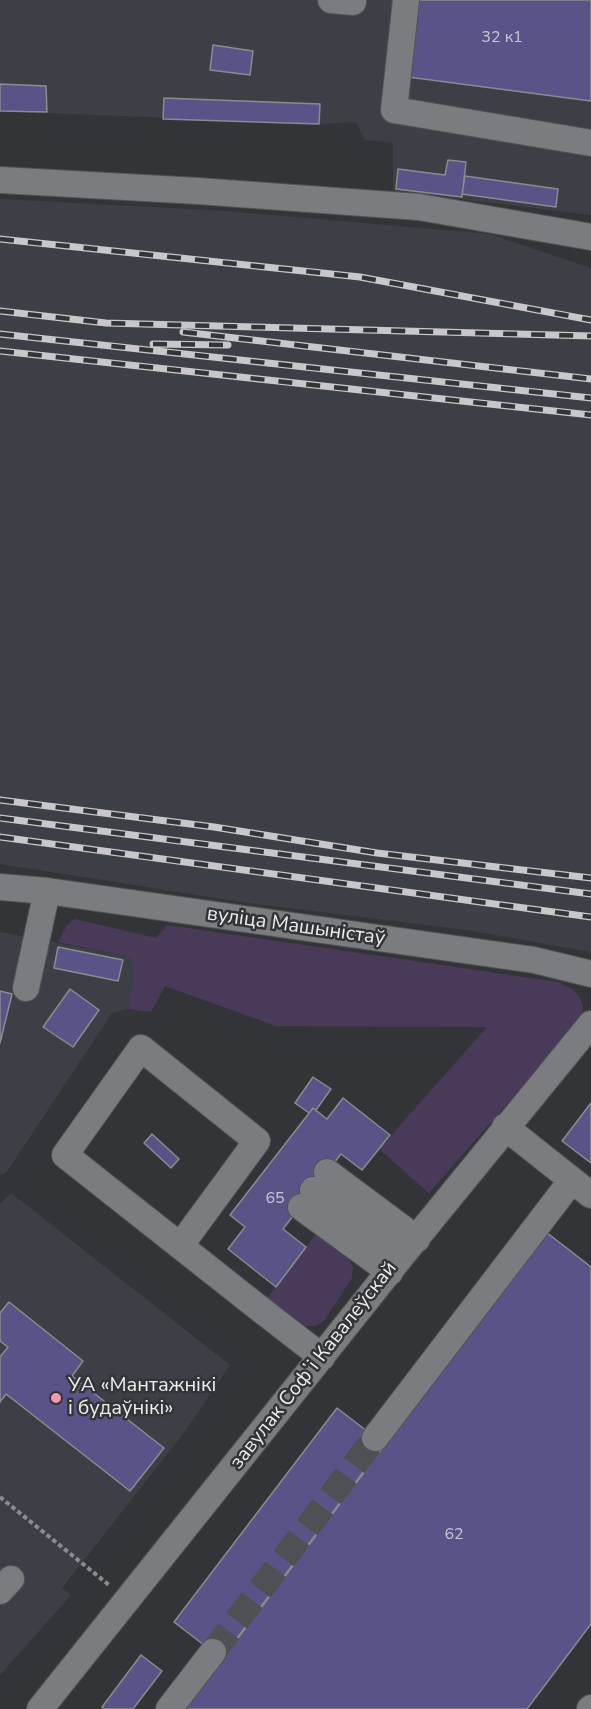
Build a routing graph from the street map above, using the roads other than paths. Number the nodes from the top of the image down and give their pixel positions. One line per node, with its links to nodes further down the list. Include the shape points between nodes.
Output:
1 (331, 0): 2 (street)
2 (353, 0)
3 (406, 0): 4 (street, via 394,110)
4 (591, 143)
5 (0, 180): 6 (street, via 419,207)
6 (591, 237)
7 (0, 887): 8 (street, вуліца Машыністаў)
8 (47, 891): 9 (street, вуліца Машыністаў, via 534,960); 10 (street)
9 (591, 974)
10 (26, 988)
11 (591, 1024): 12 (street, завулак Софʼі Кавалеўскай)
12 (505, 1127): 13 (street); 15 (street, завулак Софʼі Кавалеўскай)
13 (581, 1187): 17 (street)
14 (180, 1246): 14 (street, via 65,1155 141,1048 257,1141); 16 (street)
15 (402, 1256): 15 (street, via 314,1190); 16 (street, завулак Софʼі Кавалеўскай)
16 (322, 1357): 19 (street, завулак Софʼі Кавалеўскай)
17 (375, 1437)
18 (213, 1652): 20 (street)
19 (40, 1709)
20 (169, 1709)

